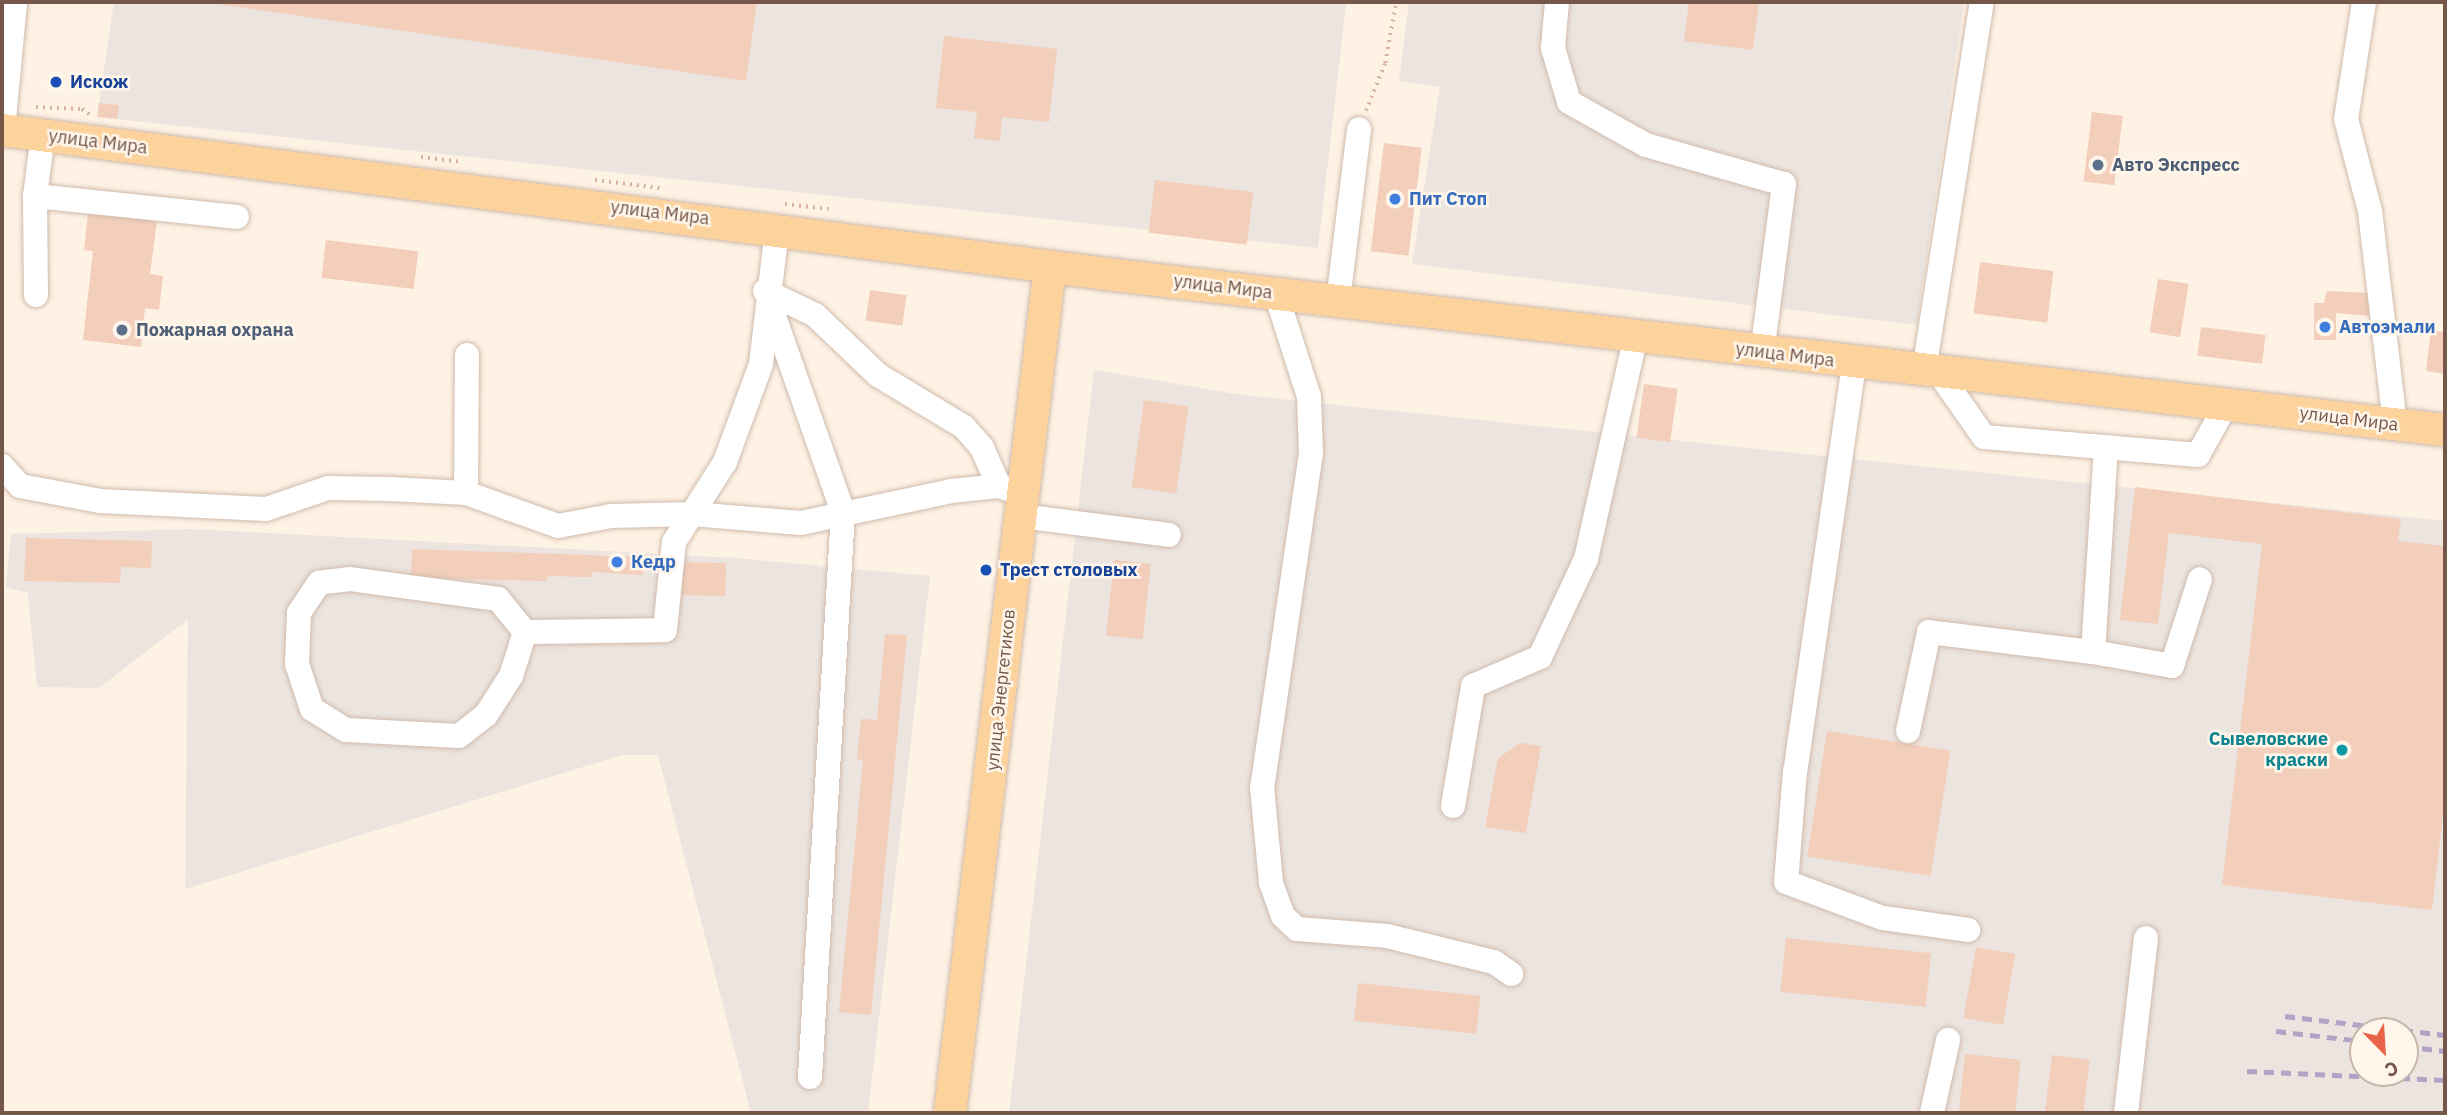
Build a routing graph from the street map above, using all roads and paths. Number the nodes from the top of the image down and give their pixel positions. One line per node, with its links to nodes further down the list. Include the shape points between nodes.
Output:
1 (15, 2): 7 (street)
2 (1396, 2): 6 (path, via 1385,63)
3 (1557, 2): 18 (street, via 1553,48 1569,102 1646,145 1784,184)
4 (1982, 2): 21 (street)
5 (2364, 2): 23 (street, via 2346,119 2370,211)
6 (1359, 129): 16 (street)
7 (2, 130): 8 (main road, улица Мира)
8 (43, 135): 9 (street); 11 (main road, улица Мира)
9 (35, 196): 10 (street); 15 (street)
10 (237, 217)
11 (777, 229): 12 (main road, улица Мира); 13 (street)
12 (1050, 267): 14 (main road, улица Мира); 28 (main road, улица Энергетиков)
13 (765, 291): 28 (street, via 815,315 878,375 964,427); 29 (street); 30 (street, via 761,364 745,418)
14 (1276, 294): 16 (main road, улица Мира); 39 (street, via 1283,331 1309,397 1311,453 1262,787 1271,883 1283,916 1297,929 1387,936 1494,962)
15 (36, 295)
16 (1338, 301): 17 (main road, улица Мира)
17 (1636, 336): 18 (main road, улица Мира); 36 (street, via 1586,559 1540,657 1473,686)
18 (1762, 353): 20 (main road, улица Мира)
19 (467, 355): 27 (street)
20 (1854, 364): 21 (main road, улица Мира); 37 (street, via 1796,771 1786,882 1883,918)
21 (1931, 372): 22 (main road, улица Мира); 25 (street, via 1983,437)
22 (2226, 405): 23 (main road, улица Мира); 25 (street, via 2198,455)
23 (2395, 424): 24 (main road, улица Мира)
24 (2445, 430)
25 (2106, 447): 34 (street)
26 (2, 466): 27 (street, via 20,486 100,500 266,509 328,488)
27 (467, 493): 30 (street, via 558,526)
28 (1014, 499): 29 (street); 31 (street); 42 (main road, улица Энергетиков)
29 (843, 512): 30 (street, via 801,523); 41 (street)
30 (692, 514): 33 (street, via 674,542 665,630)
31 (1169, 536)
32 (2200, 579): 34 (street, via 2172,666)
33 (525, 632): 33 (street, via 511,676 486,715 459,736 346,730 312,709 297,664 299,612 319,583 350,579 498,599)
34 (2093, 652): 35 (street, via 1929,632)
35 (1908, 731)
36 (1452, 806)
37 (1968, 930)
38 (2146, 938): 44 (street)
39 (1511, 974)
40 (1948, 1040): 43 (street)
41 (810, 1077)
42 (950, 1113)
43 (1932, 1113)
44 (2126, 1113)

